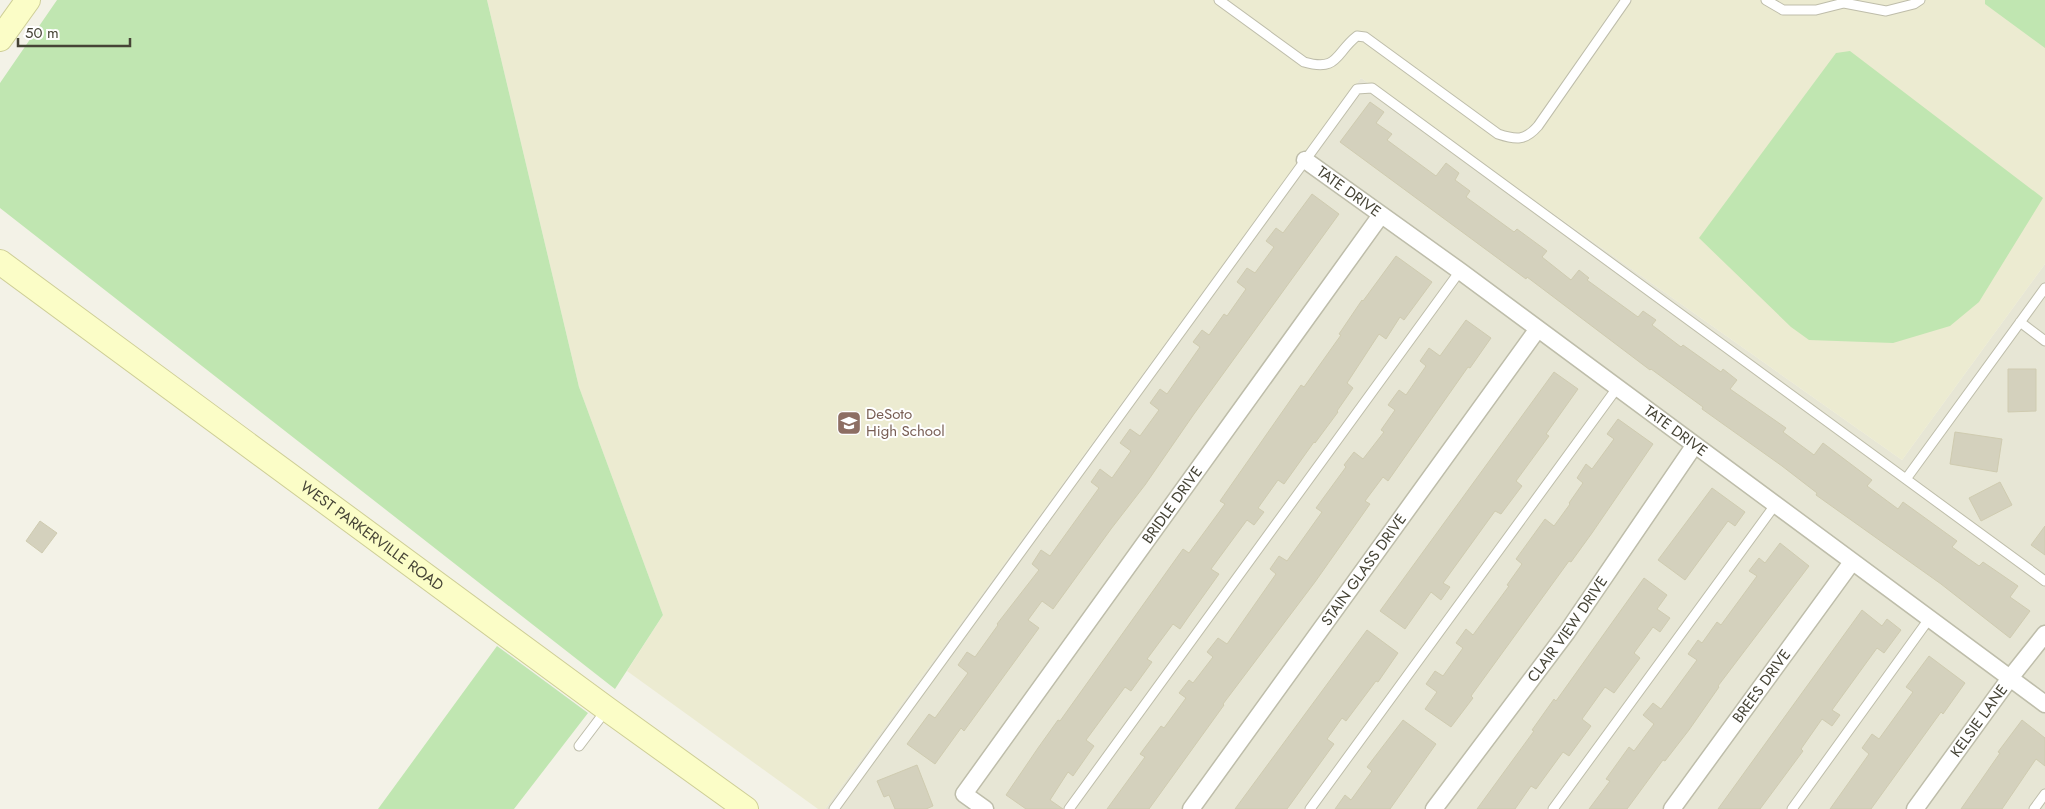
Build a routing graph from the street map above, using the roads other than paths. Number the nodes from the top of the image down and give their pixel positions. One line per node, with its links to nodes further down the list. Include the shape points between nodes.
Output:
1 (28, 0): 6 (main road)
2 (1219, 0): 3 (lane, via 1304,62 1318,66 1338,58 1357,36 1365,37 1498,134 1513,138 1524,138 1538,126)
3 (1626, 0)
4 (1766, 0): 5 (lane, via 1783,10 1816,10 1844,3 1886,11)
5 (1920, 0)
6 (0, 39)
7 (1305, 160): 8 (street, TATE DRIVE); 17 (lane, via 1357,89 1372,88); 29 (lane)
8 (1381, 215): 10 (street, TATE DRIVE); 30 (street, BRIDLE DRIVE, via 964,794)
9 (0, 262): 25 (main road, WEST PARKERVILLE ROAD)
10 (1460, 271): 13 (street, TATE DRIVE); 31 (lane)
11 (2045, 288): 12 (lane)
12 (2020, 322): 14 (lane); 17 (lane)
13 (1537, 330): 15 (street, TATE DRIVE); 32 (street, STAIN GLASS DRIVE)
14 (2045, 340)
15 (1617, 388): 16 (street, TATE DRIVE); 33 (lane)
16 (1694, 446): 18 (street, TATE DRIVE); 34 (street, CLAIR VIEW DRIVE, via 1567,632)
17 (1906, 479): 20 (lane)
18 (1775, 505): 19 (street, TATE DRIVE); 35 (lane)
19 (1852, 562): 21 (street, TATE DRIVE); 36 (street, BREES DRIVE)
20 (2045, 582)
21 (1929, 619): 23 (street, TATE DRIVE); 37 (lane)
22 (2045, 634): 23 (street, KELSIE LANE)
23 (2010, 678): 24 (street, TATE DRIVE); 38 (street, KELSIE LANE)
24 (2045, 704)
25 (607, 709): 26 (lane); 28 (main road, WEST PARKERVILLE ROAD)
26 (579, 746)
27 (2045, 794): 39 (lane)
28 (746, 809)
29 (834, 809)
30 (985, 809)
31 (1069, 809)
32 (1191, 809)
33 (1310, 809)
34 (1434, 809)
35 (1553, 809)
36 (1672, 809)
37 (1792, 809)
38 (1914, 809)
39 (2034, 809)

